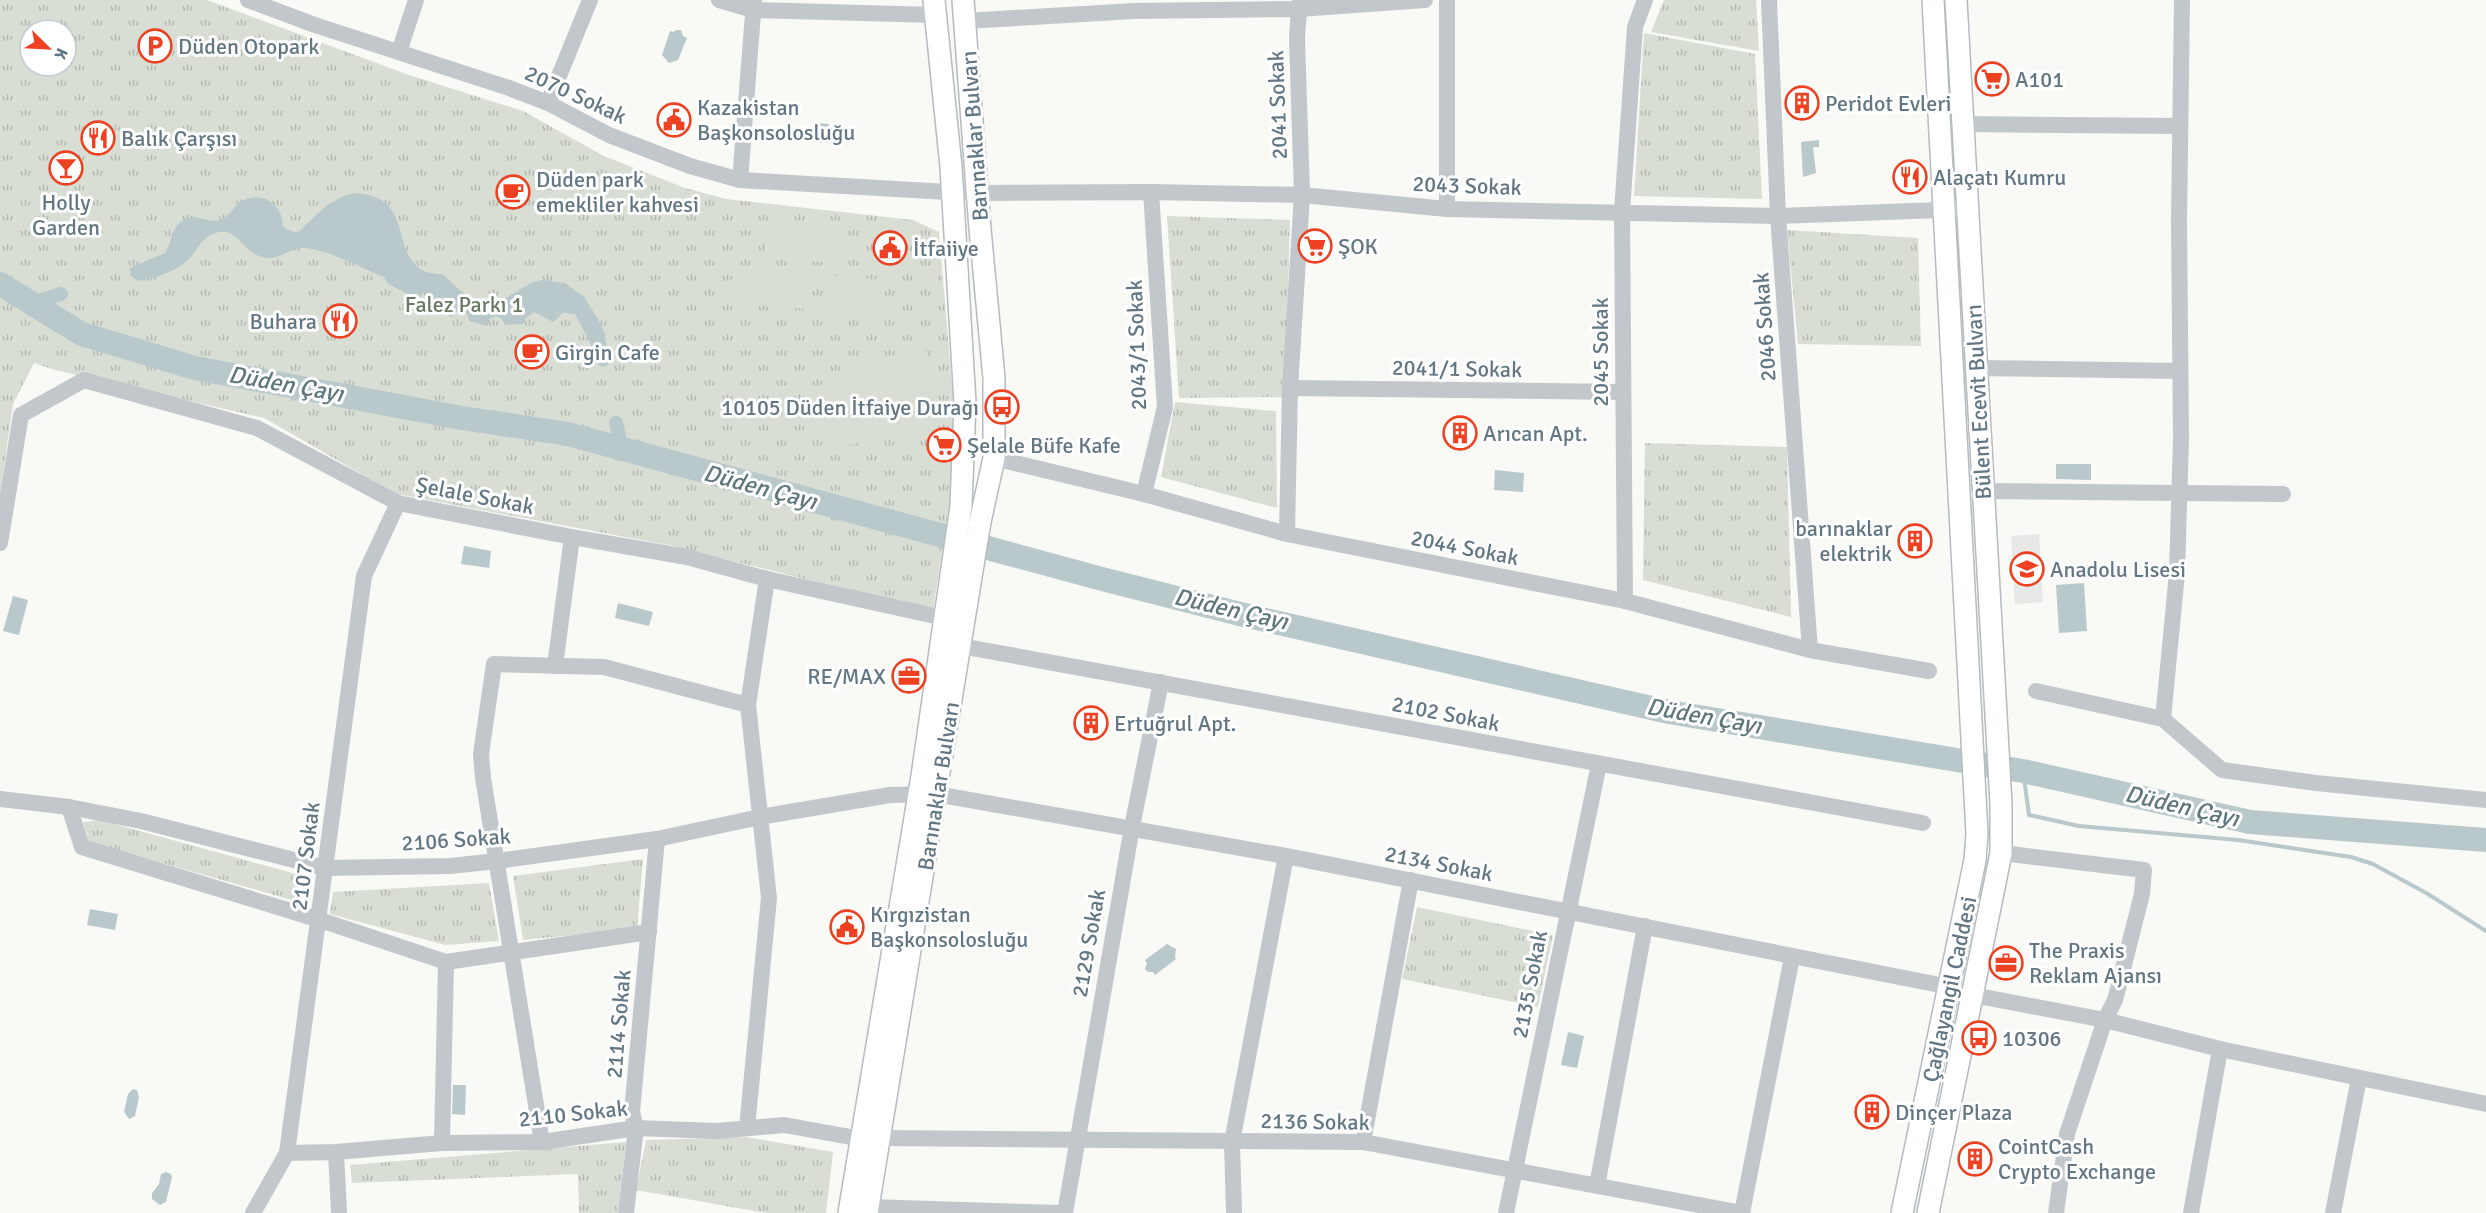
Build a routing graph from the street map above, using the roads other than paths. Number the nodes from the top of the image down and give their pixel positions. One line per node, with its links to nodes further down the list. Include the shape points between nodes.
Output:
1 (248, 0): 17 (street, 2070 Sokak)
2 (416, 0): 17 (street)
3 (590, 0): 18 (street)
4 (719, 0): 13 (street)
5 (1425, 0): 12 (street)
6 (1448, 0): 25 (street)
7 (1645, 0): 27 (street, 2045 Sokak, via 1635,27)
8 (1769, 0): 29 (street, 2046 Sokak)
9 (1933, 0): 28 (main road, Bülent Ecevit Bulvarı)
10 (1956, 0): 19 (main road, Bülent Ecevit Bulvarı)
11 (2181, 0): 20 (street)
12 (1299, 4): 14 (street); 24 (street, 2041 Sokak)
13 (753, 5): 15 (street); 21 (street)
14 (1133, 6): 16 (street)
15 (935, 7): 23 (main road, Barınaklar Bulvarı)
16 (964, 10): 23 (main road, Barınaklar Bulvarı)
17 (399, 52): 18 (street, 2070 Sokak)
18 (548, 103): 21 (street, 2070 Sokak, via 609,135 690,166)
19 (1963, 124): 20 (street); 26 (main road, Bülent Ecevit Bulvarı)
20 (2180, 126): 31 (street)
21 (740, 180): 23 (street, 2070 Sokak)
22 (1150, 192): 23 (street, 2043 Sokak); 24 (street, 2043 Sokak); 37 (street, 2043/1 Sokak, via 1165,407)
23 (965, 193): 34 (main road, Barınaklar Bulvarı, via 994,378); 43 (main road, Barınaklar Bulvarı, via 965,403 959,518)
24 (1302, 195): 25 (street, 2043 Sokak); 32 (street, 2041 Sokak)
25 (1447, 209): 27 (street, 2043 Sokak)
26 (1967, 209): 28 (street, 2043 Sokak); 30 (main road, Bülent Ecevit Bulvarı)
27 (1622, 211): 29 (street, 2043 Sokak); 33 (street, 2045 Sokak)
28 (1944, 211): 29 (street, 2043 Sokak); 58 (main road, Bülent Ecevit Bulvarı)
29 (1779, 216): 48 (street, 2046 Sokak)
30 (1976, 368): 31 (street); 35 (main road, Bülent Ecevit Bulvarı)
31 (2180, 372): 36 (street)
32 (1290, 388): 33 (street, 2041/1 Sokak); 40 (street, 2041 Sokak)
33 (1623, 392): 45 (street, 2045 Sokak)
34 (994, 458): 37 (street, 2044 Sokak); 43 (main road, Barınaklar Bulvarı, via 980,522)
35 (1983, 491): 36 (street); 60 (main road, Bülent Ecevit Bulvarı)
36 (2180, 491): 38 (street); 54 (street, via 2177,573)
37 (1144, 494): 40 (street, 2044 Sokak)
38 (2283, 494)
39 (398, 502): 41 (street, Şelale Sokak); 42 (street, Şelale Sokak, via 257,428 84,380 21,415); 69 (street, 2107 Sokak, via 364,576)
40 (1287, 534): 45 (street, 2044 Sokak)
41 (572, 537): 44 (street, Şelale Sokak, via 687,557); 49 (street)
42 (0, 543)
43 (962, 569): 46 (main road); 47 (main road, Barınaklar Bulvarı)
44 (767, 579): 46 (street, Şelale Sokak); 53 (street)
45 (1625, 601): 48 (street, 2044 Sokak)
46 (944, 618): 56 (main road)
47 (961, 646): 51 (street, 2102 Sokak); 56 (main road, Barınaklar Bulvarı)
48 (1810, 650): 50 (street, 2044 Sokak)
49 (555, 666): 53 (street, via 604,667); 68 (street, via 494,664 481,754)
50 (1929, 671)
51 (1161, 682): 55 (street, 2102 Sokak); 64 (street, 2129 Sokak)
52 (2036, 691): 54 (street)
53 (748, 705): 62 (street)
54 (2163, 719): 59 (street, via 2222,770)
55 (1599, 764): 63 (street, 2102 Sokak); 71 (street, 2135 Sokak)
56 (927, 793): 62 (street, 2106 Sokak, via 890,795); 64 (street, 2134 Sokak); 86 (main road, Barınaklar Bulvarı)
57 (0, 799): 61 (street, 2106 Sokak)
58 (1976, 799): 78 (main road, Çağlayangil Caddesi, via 1975,860)
59 (2486, 800)
60 (2001, 804): 66 (main road, Çağlayangil Caddesi)
61 (69, 807): 69 (street, 2106 Sokak, via 141,821); 72 (street, via 82,847)
62 (760, 817): 65 (street, 2106 Sokak); 85 (street, via 770,898)
63 (1923, 823)
64 (1132, 827): 67 (street, 2134 Sokak); 87 (street, 2129 Sokak)
65 (657, 839): 68 (street, 2106 Sokak); 74 (street, 2114 Sokak)
66 (2001, 854): 79 (main road, Çağlayangil Caddesi); 80 (street, via 2144,870 2142,894 2115,1000)
67 (1286, 856): 70 (street, 2134 Sokak); 89 (street)
68 (497, 861): 69 (street, 2106 Sokak, via 450,866); 75 (street)
69 (326, 868): 72 (street, 2107 Sokak)
70 (1411, 880): 71 (street, 2134 Sokak); 90 (street)
71 (1567, 912): 73 (street, 2134 Sokak); 94 (street, 2135 Sokak)
72 (320, 920): 77 (street); 93 (street, 2107 Sokak)
73 (1645, 926): 76 (street, 2134 Sokak); 95 (street)
74 (649, 932): 75 (street); 84 (street, 2114 Sokak, via 632,1112)
75 (511, 954): 77 (street); 88 (street)
76 (1792, 957): 78 (street, 2134 Sokak); 104 (street)
77 (446, 962): 91 (street)
78 (1950, 987): 105 (main road, Çağlayangil Caddesi)
79 (1973, 995): 80 (street); 106 (main road, Çağlayangil Caddesi)
80 (2105, 1020): 81 (street); 107 (street, via 2067,1134)
81 (2220, 1049): 82 (street); 108 (street)
82 (2359, 1078): 83 (street); 109 (street)
83 (2486, 1104)
84 (636, 1128): 85 (street, 2110 Sokak); 88 (street, 2110 Sokak); 99 (street, 2114 Sokak)
85 (747, 1128): 86 (street, 2110 Sokak, via 784,1125)
86 (871, 1139): 87 (street, 2136 Sokak); 96 (main road, Barınaklar Bulvarı)
87 (1076, 1140): 89 (street, 2136 Sokak); 101 (street, 2129 Sokak)
88 (542, 1142): 91 (street, 2110 Sokak)
89 (1232, 1142): 90 (street, 2136 Sokak); 102 (street)
90 (1363, 1142): 94 (street, 2136 Sokak)
91 (442, 1143): 92 (street, 2110 Sokak)
92 (336, 1152): 93 (street, 2110 Sokak); 98 (street)
93 (287, 1153): 97 (street, 2107 Sokak)
94 (1514, 1172): 95 (street, 2136 Sokak); 103 (street, 2135 Sokak)
95 (1597, 1186): 104 (street, 2136 Sokak)
96 (862, 1211): 100 (street)
97 (253, 1213)
98 (339, 1213)
99 (626, 1213)
100 (1059, 1213)
101 (1065, 1213)
102 (1234, 1213)
103 (1506, 1213)
104 (1742, 1213)
105 (1902, 1213)
106 (1928, 1213)
107 (2055, 1213)
108 (2191, 1213)
109 (2333, 1213)

